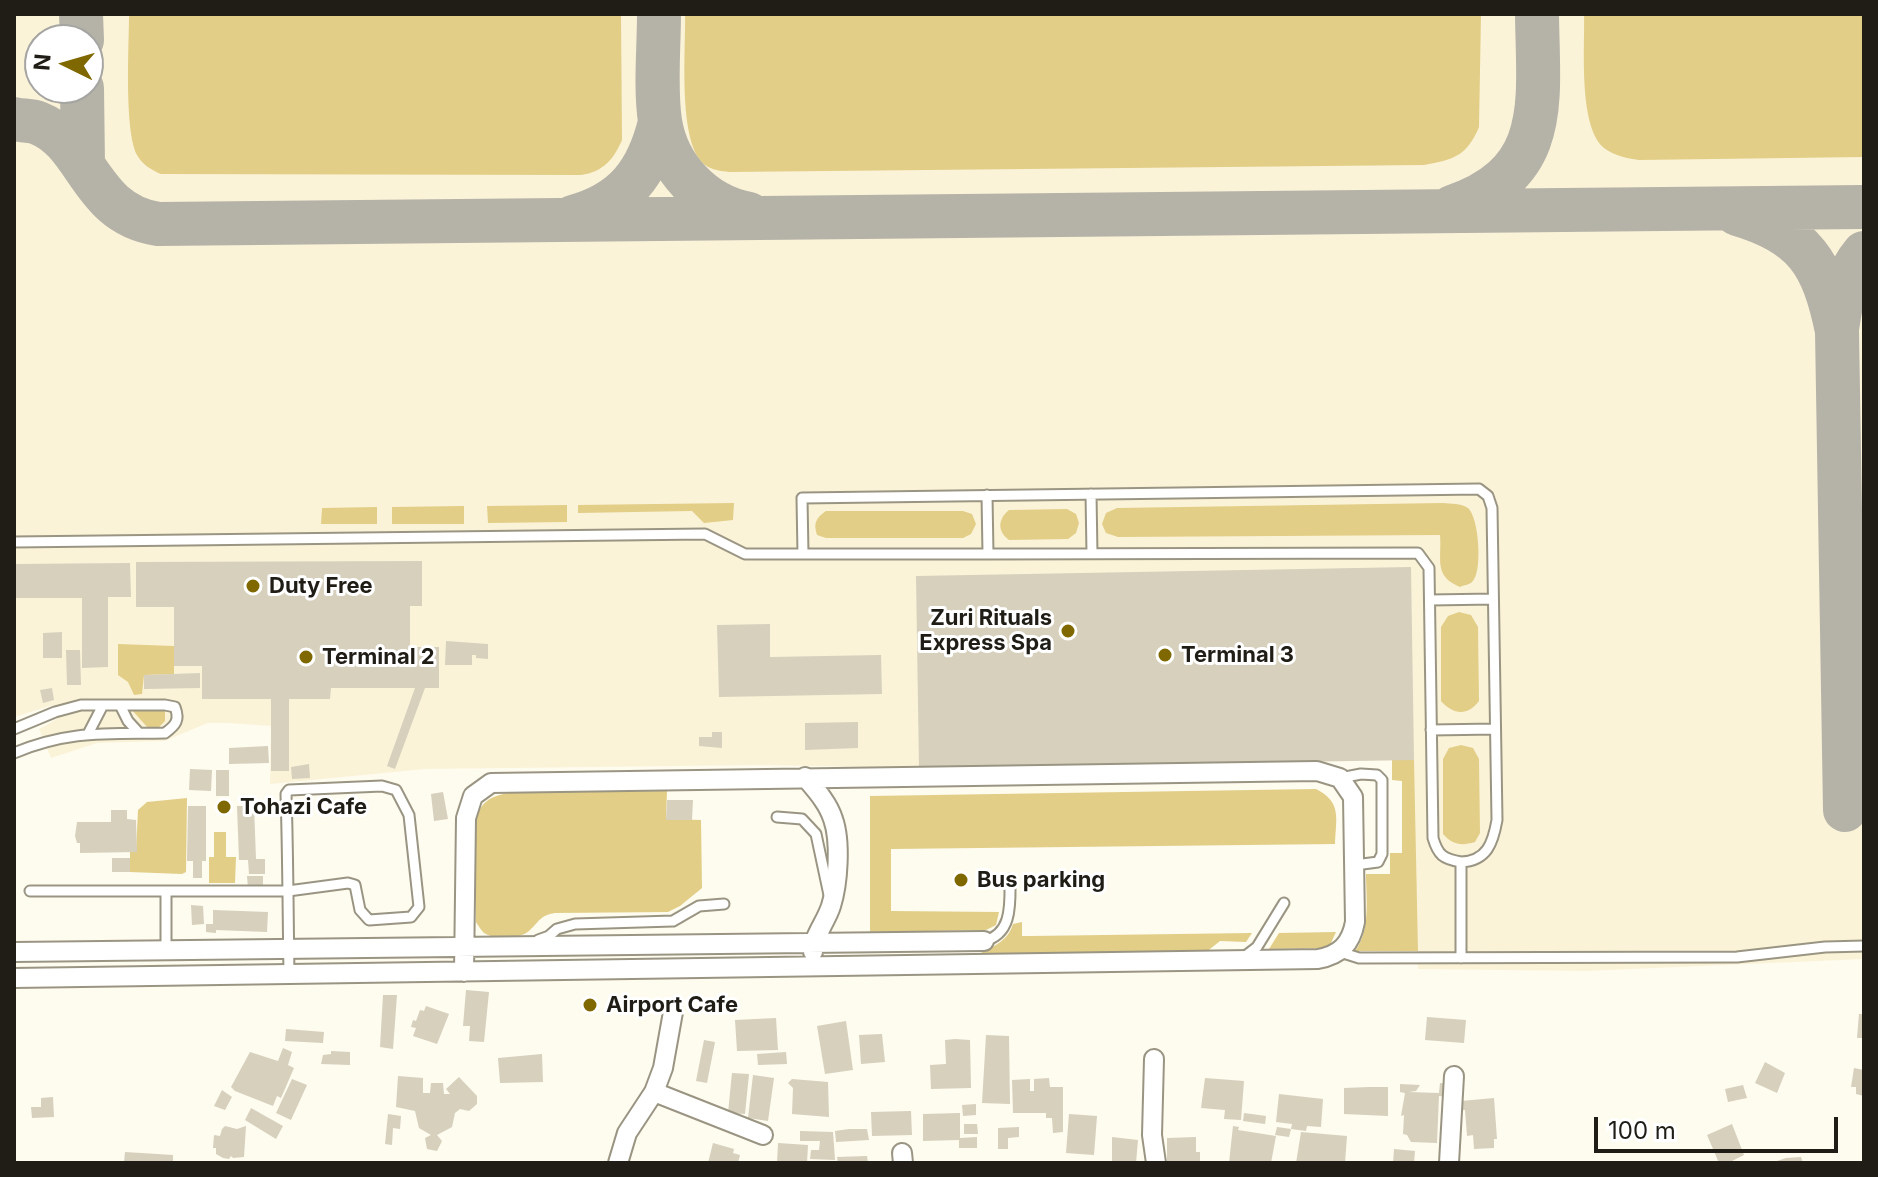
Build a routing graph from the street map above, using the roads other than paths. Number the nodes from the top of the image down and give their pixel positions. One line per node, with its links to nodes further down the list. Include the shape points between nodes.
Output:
1 (1091, 494): 2 (lane); 6 (lane); 7 (lane, via 1479,489 1492,508)
2 (987, 495): 4 (lane, via 802,498); 5 (lane)
3 (14, 542): 4 (lane, via 705,534 745,554)
4 (803, 554): 5 (lane)
5 (988, 554): 6 (lane)
6 (1092, 554): 8 (lane, via 1408,551 1418,553 1429,568)
7 (1493, 599): 8 (lane); 12 (lane)
8 (1430, 600): 13 (lane)
9 (103, 705): 10 (lane); 11 (lane, via 55,712); 15 (lane)
10 (120, 705): 14 (lane); 14 (lane, via 175,707 176,724 165,733)
11 (14, 729)
12 (1495, 729): 13 (lane); 20 (lane, via 1493,838 1484,855)
13 (1431, 730): 20 (lane, via 1433,838 1437,853)
14 (139, 733): 15 (lane)
15 (88, 734): 16 (lane, via 44,741)
16 (14, 753)
17 (805, 777): 18 (street, via 1317,771); 28 (street, via 834,821); 33 (street, via 491,783 473,796 468,807)
18 (1340, 778): 21 (street, via 1353,797); 21 (lane, via 1361,774 1382,780 1382,854 1378,862)
19 (777, 817): 28 (lane, via 802,819 816,834)
20 (1461, 862): 38 (lane)
21 (1355, 865): 37 (street, via 1353,933)
22 (1010, 879): 29 (lane, via 1004,929)
23 (30, 891): 25 (lane)
24 (288, 891): 24 (lane, via 348,883 355,885 360,910 369,920 411,917 419,907 409,815 396,790 289,790); 25 (lane); 34 (lane)
25 (166, 892): 35 (lane)
26 (1284, 903): 39 (lane, via 1257,947)
27 (724, 904): 31 (lane, via 699,906 673,921 575,924)
28 (832, 905): 30 (street)
29 (984, 941): 30 (street)
30 (813, 942): 31 (street); 40 (street)
31 (524, 946): 33 (street)
32 (1864, 946): 38 (lane, via 1737,957)
33 (464, 947): 34 (street); 41 (street)
34 (288, 949): 35 (street); 42 (lane)
35 (166, 951): 36 (street)
36 (14, 952)
37 (1340, 952): 38 (lane, via 1359,958); 39 (street, via 1318,959)
38 (1461, 958)
39 (1231, 960): 40 (street)
40 (812, 967): 41 (street)
41 (464, 972): 42 (street)
42 (289, 974): 43 (street)
43 (14, 978)
44 (673, 1012): 47 (street)
45 (1154, 1059): 50 (street)
46 (1454, 1076): 51 (street)
47 (654, 1092): 48 (street); 49 (street, via 627,1133)
48 (763, 1135)
49 (618, 1163)
50 (1156, 1163)
51 (1449, 1163)

